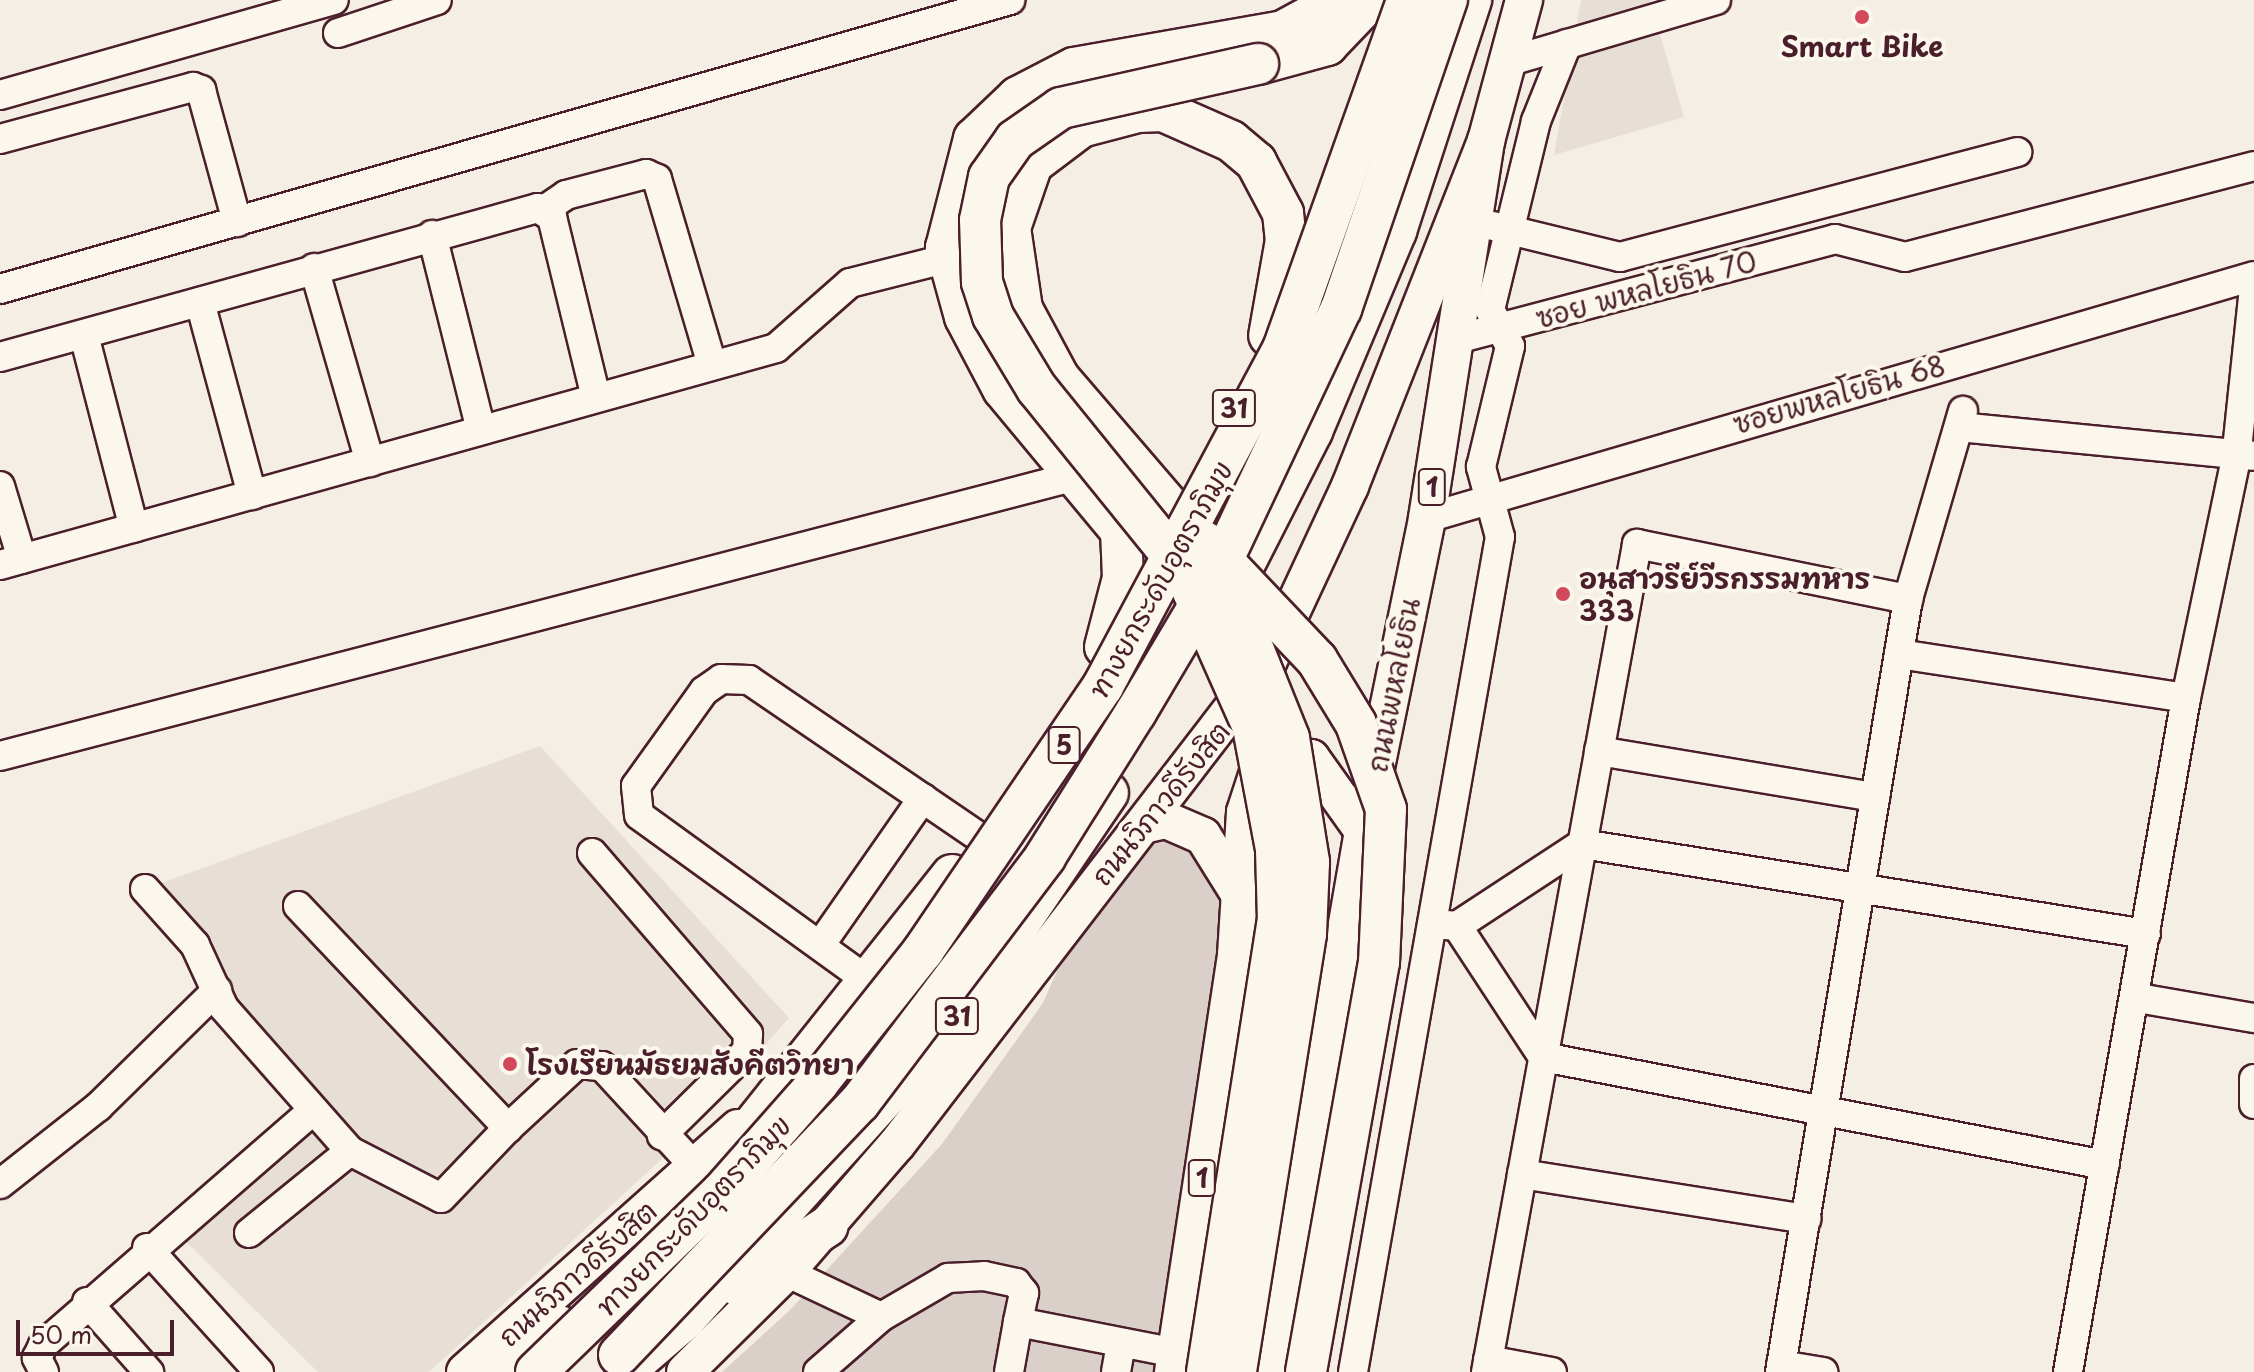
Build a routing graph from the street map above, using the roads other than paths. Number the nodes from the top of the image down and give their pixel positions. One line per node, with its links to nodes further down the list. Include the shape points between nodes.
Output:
1 (334, 0): 15 (street)
2 (437, 0): 12 (street)
3 (1010, 0): 21 (street)
4 (1340, 0): 24 (highway, via 1283,31 1074,68 1018,97 974,139 956,189)
5 (1370, 0): 95 (highway, bridge, via 1327,45 1061,108 1015,140 989,177 980,220 982,282 993,316 1037,389 1183,569 1253,727 1276,849 1278,921)
6 (1400, 0): 32 (highway)
7 (1407, 0): 103 (highway, ทางยกระดับอุตราภิมุข / 5, bridge, via 1283,349 1103,686 923,951 818,1083 722,1192)
8 (1447, 0): 104 (highway, ทางยกระดับอุตราภิมุข / 5, bridge, via 1341,309 1209,589 1136,712 1045,857 860,1102 756,1220)
9 (1471, 0): 92 (highway, ถนนวิภาวดีรังสิต / 31, via 1396,231 1312,431 1222,606 1049,889 952,1023)
10 (1524, 0): 14 (main road, ถนนพหลโยธิน / 1)
11 (1716, 0): 13 (street)
12 (338, 33)
13 (1567, 44): 14 (street); 22 (street)
14 (1507, 62): 17 (main road, ถนนพหลโยธิน / 1)
15 (0, 95)
16 (0, 139): 21 (street, via 193,87 201,90)
17 (1486, 141): 22 (main road, ถนนพหลโยธิน / 1); 56 (main road, ถนนวิภาวดีรังสิต / 31, via 1313,574 1268,662)
18 (2017, 152): 22 (street, via 1620,257)
19 (2254, 166): 30 (street, ซอย พหลโยธิน 70, via 1905,257 1835,239)
20 (544, 210): 23 (street, via 530,208); 35 (street, via 566,195 646,174 657,179); 36 (street)
21 (237, 222): 28 (street)
22 (1493, 226): 30 (street, via 1490,310); 33 (main road, ถนนพหลโยธิน / 1)
23 (432, 235): 25 (street); 37 (street)
24 (949, 258): 35 (street, via 850,283 776,348); 40 (highway, via 965,317 1003,389)
25 (314, 268): 29 (street); 39 (street)
26 (2254, 276): 43 (street, ซอยพหลโยธิน 68)
27 (2254, 288): 38 (street)
28 (0, 289)
29 (200, 302): 31 (street); 42 (street)
30 (1499, 327): 33 (street, ซอย พหลโยธิน 70); 43 (street, via 1510,346 1481,467)
31 (84, 335): 34 (street); 46 (street)
32 (1269, 336): 44 (highway, via 1286,240 1283,213 1256,162 1231,141 1163,111 1081,127 1032,164 1010,228 1022,309 1059,378); 49 (highway, ถนนวิภาวดีรังสิต / 31, via 1174,532)
33 (1457, 339): 45 (main road, ถนนพหลโยธิน / 1)
34 (0, 357)
35 (712, 365): 36 (street)
36 (596, 397): 37 (street)
37 (481, 430): 39 (street)
38 (2245, 458): 48 (street, via 1961,419); 51 (street)
39 (370, 462): 42 (street)
40 (1076, 476): 49 (highway, via 1121,531 1125,553); 53 (street)
41 (0, 486): 47 (street)
42 (252, 495): 46 (street)
43 (1488, 496): 45 (street, ซอยพหลโยธิน 68); 65 (street, via 1500,537)
44 (1176, 514): 110 (highway, bridge, via 1240,616 1269,682 1303,798 1309,862 1306,934); 112 (highway, bridge, via 1317,660 1356,724 1386,809 1379,962)
45 (1427, 518): 57 (main road, ถนนพหลโยธิน / 1)
46 (134, 528): 47 (street)
47 (11, 562)
48 (1908, 599): 50 (street); 52 (street, via 1637,544)
49 (1105, 647): 58 (highway, ถนนวิภาวดีรังสิต / 31)
50 (1899, 654): 51 (street); 54 (street)
51 (2186, 698): 66 (street)
52 (1599, 751): 54 (street); 59 (street)
53 (0, 756)
54 (1875, 797): 62 (street)
55 (923, 798): 58 (street); 67 (street); 67 (street, via 737,677 704,691 636,786 639,815)
56 (1148, 824): 63 (main road, via 1166,820 1203,836); 86 (main road, ถนนวิภาวดีรังสิต / 31)
57 (1363, 831): 63 (main road, via 1311,758 1274,751 1251,782); 111 (main road, ถนนพหลโยธิน / 1)
58 (979, 837): 68 (highway, ถนนวิภาวดีรังสิต / 31)
59 (1582, 844): 62 (street); 65 (street); 72 (street)
60 (592, 853): 79 (street, via 748,1034 747,1051)
61 (145, 889): 69 (street, via 195,945)
62 (1860, 889): 66 (street); 77 (street)
63 (1241, 900): 95 (main road, 1)
64 (298, 906): 78 (street)
65 (1445, 925): 72 (street); 113 (street)
66 (2146, 934): 70 (street)
67 (821, 944): 68 (street)
68 (871, 983): 73 (highway, ถนนวิภาวดีรังสิต / 31)
69 (217, 990): 76 (street, via 224,1008); 84 (street, via 98,1107)
70 (2138, 998): 71 (street); 81 (street)
71 (2254, 1018)
72 (1543, 1057): 77 (street); 83 (street)
73 (795, 1077): 82 (main road, ถนนวิภาวดีรังสิต / 31); 102 (highway, ถนนวิภาวดีรังสิต / 31, via 664,1233)
74 (2254, 1079): 75 (street)
75 (2254, 1104)
76 (313, 1110): 80 (street); 88 (street)
77 (1822, 1115): 81 (street); 85 (street)
78 (508, 1128): 79 (street, via 577,1064 589,1063 602,1066); 80 (street, via 441,1198)
79 (662, 1135): 82 (street)
80 (350, 1151): 87 (street)
81 (2105, 1165): 116 (street)
82 (695, 1167): 101 (main road, ถนนวิภาวดีรังสิต / 31)
83 (1522, 1174): 85 (street); 96 (street)
84 (0, 1184)
85 (1806, 1219): 98 (street)
86 (828, 1226): 89 (main road, ถนนวิภาวดีรังสิต / 31); 92 (highway)
87 (249, 1233)
88 (147, 1248): 90 (street); 97 (street)
89 (786, 1272): 91 (street); 106 (main road, ถนนวิภาวดีรังสิต / 31)
90 (87, 1302): 99 (street, via 43,1345 37,1358); 100 (street)
91 (881, 1317): 93 (street, via 948,1278 984,1276 1016,1283 1024,1293); 107 (street)
92 (685, 1319): 105 (highway, ถนนวิภาวดีรังสิต / 31)
93 (1018, 1322): 94 (street); 108 (street)
94 (1121, 1343): 95 (street); 109 (street)
95 (1185, 1366)
96 (1487, 1366): 114 (street)
97 (245, 1367)
98 (1781, 1368): 115 (street)
99 (44, 1372)
100 (149, 1372)
101 (465, 1372)
102 (509, 1372)
103 (536, 1372)
104 (601, 1372)
105 (623, 1372)
106 (685, 1372)
107 (818, 1372)
108 (1009, 1372)
109 (1116, 1372)
110 (1236, 1372)
111 (1269, 1372)
112 (1306, 1372)
113 (1353, 1372)
114 (1552, 1372)
115 (1823, 1372)
116 (2068, 1372)

